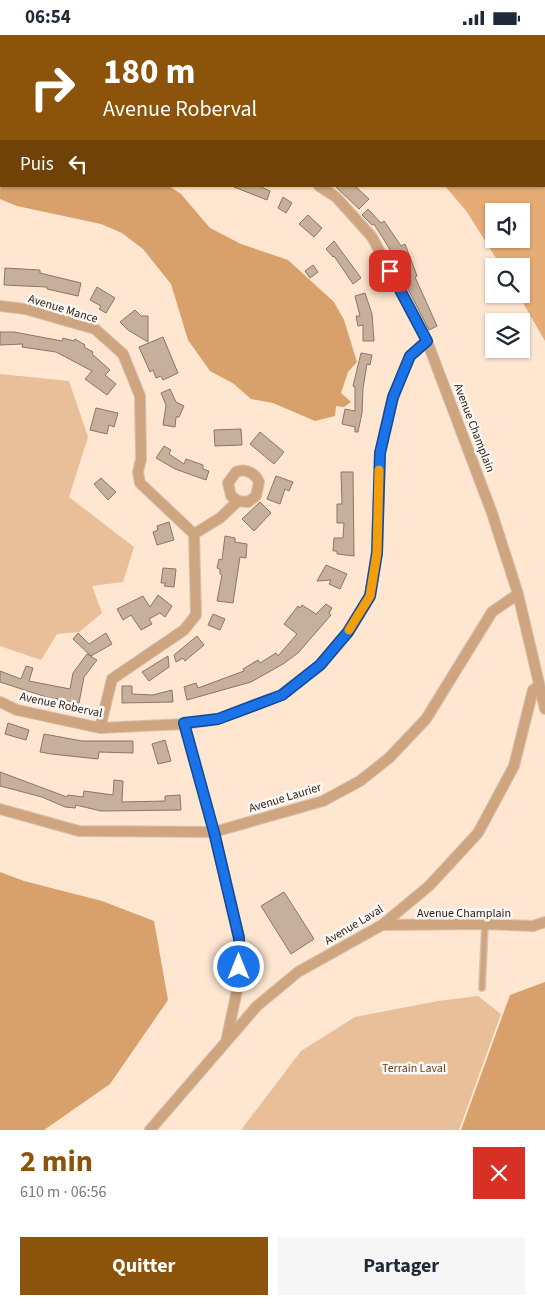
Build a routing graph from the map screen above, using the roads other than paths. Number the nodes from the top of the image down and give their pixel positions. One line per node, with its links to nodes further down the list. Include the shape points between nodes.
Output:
1 (321, 187): 3 (street, Avenue Champlain, via 336,197 372,237)
2 (0, 306): 5 (street, Avenue Mance, via 25,309 95,329 123,354 140,396 140,483)
3 (427, 341): 6 (street, Avenue Champlain, via 492,513); 10 (street, Avenue Roberval, via 410,356 393,397 380,453 377,553 370,596 348,632 320,665 282,695 218,719)
4 (238, 501): 5 (street, via 220,518)
5 (194, 534): 11 (street, via 196,615 184,630 112,679)
6 (518, 594): 7 (street, Avenue Champlain); 13 (street, Avenue Laurier, via 492,612 426,719 382,764 360,781 323,801)
7 (539, 686): 9 (street, Avenue Champlain); 16 (street, Avenue Laval, via 533,690 514,766 478,833 429,886)
8 (0, 702): 11 (street, Avenue Roberval, via 17,710)
9 (545, 709)
10 (184, 723): 11 (street, Avenue Roberval); 13 (street)
11 (100, 727)
12 (0, 809): 13 (street, Avenue Laurier, via 80,831)
13 (214, 832): 18 (street, via 239,938 239,981)
14 (545, 922): 15 (street, Avenue Champlain, via 533,926)
15 (486, 924): 16 (street, Avenue Champlain); 17 (lane)
16 (382, 925): 18 (street, Avenue Laval, via 298,972 257,1006)
17 (482, 988)
18 (225, 1043): 19 (street, Avenue Laval)
19 (150, 1130)

